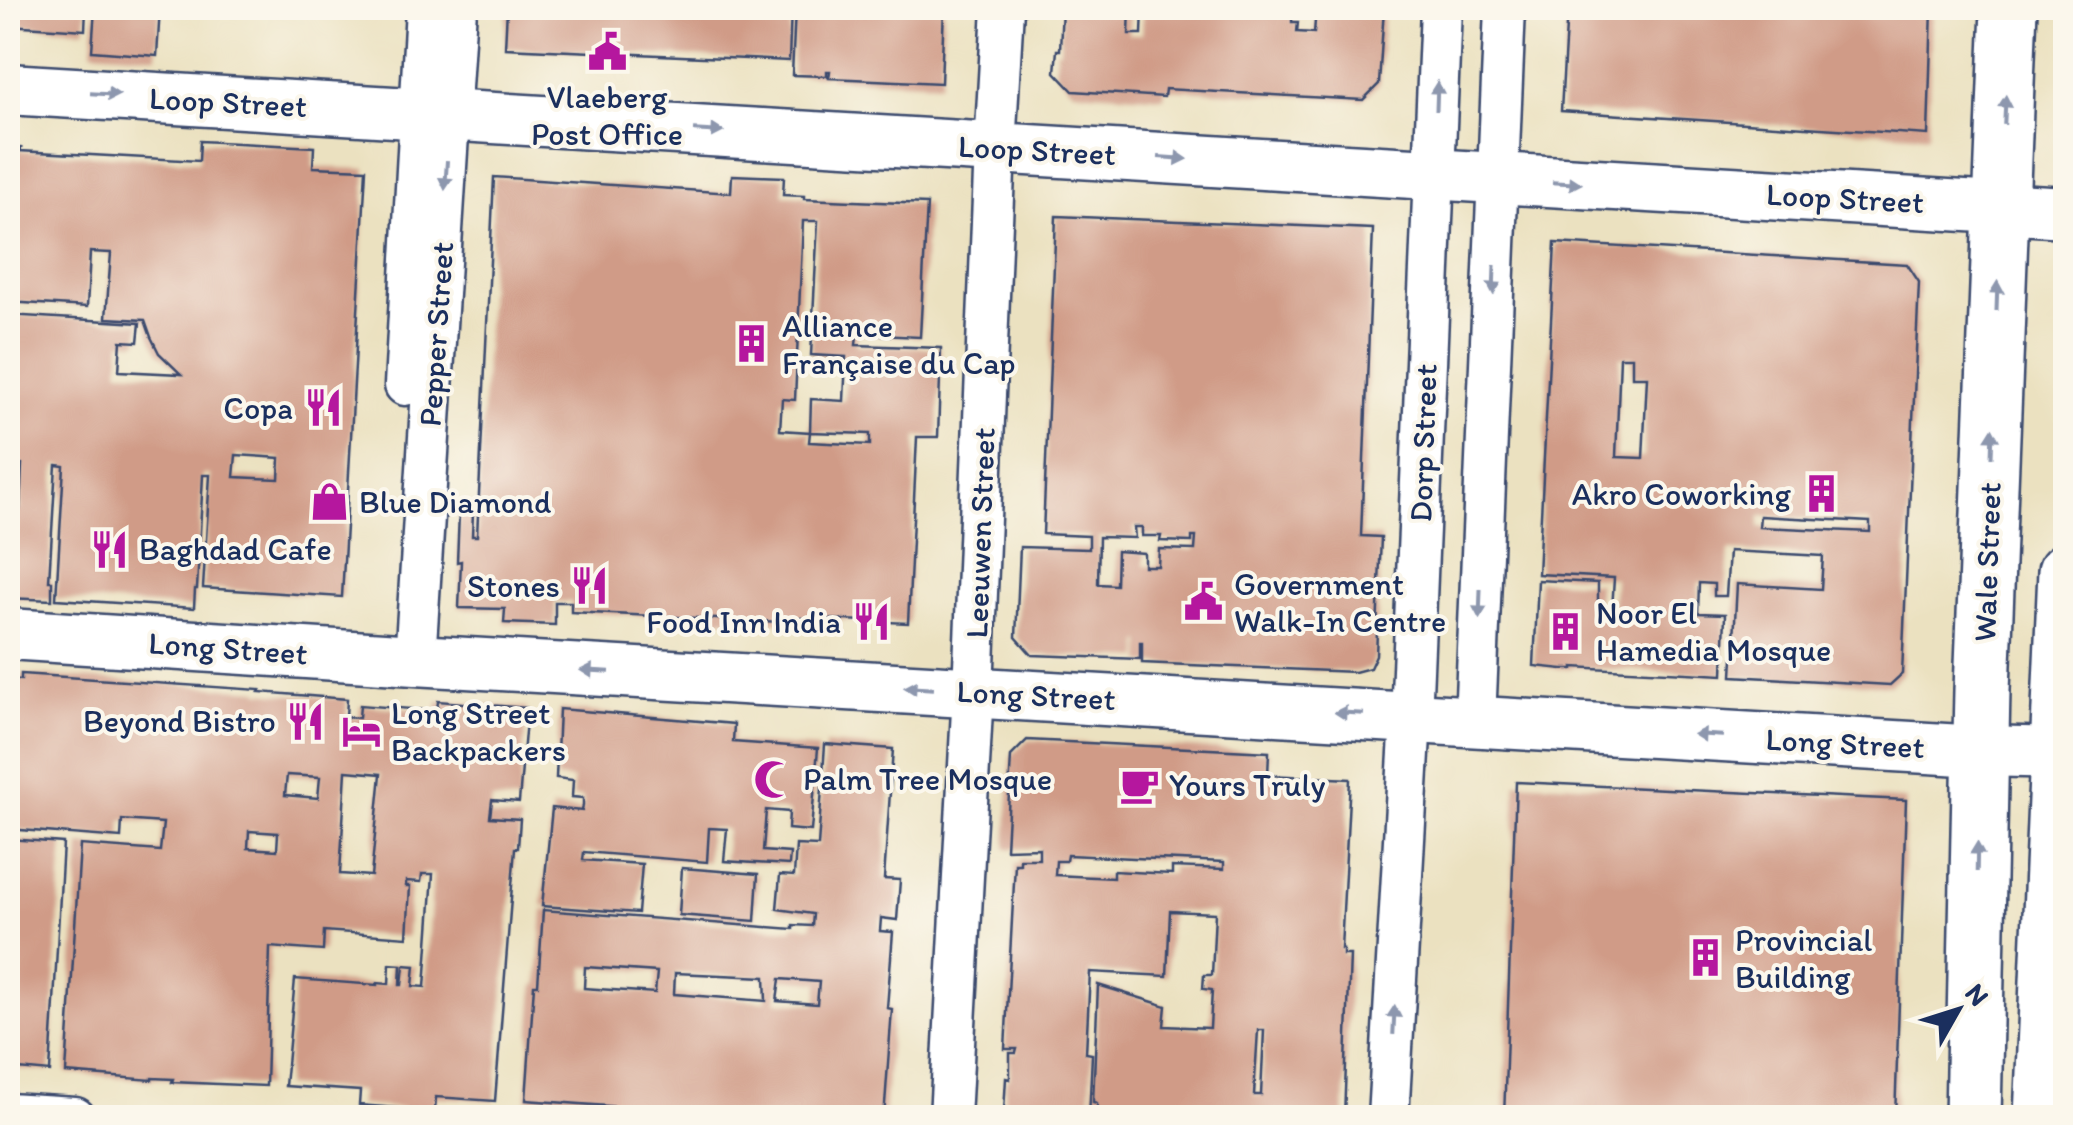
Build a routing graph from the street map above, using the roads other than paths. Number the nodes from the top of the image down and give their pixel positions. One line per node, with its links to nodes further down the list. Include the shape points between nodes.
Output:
1 (426, 8): 8 (street, Pepper Street)
2 (456, 8): 8 (street, Pepper Street)
3 (1003, 8): 9 (street, Leeuwen Street)
4 (1441, 8): 10 (street, Dorp Street, one-way to 4)
5 (1505, 8): 11 (street, Dorp Street)
6 (2010, 8): 12 (main road, Wale Street, one-way to 6)
7 (8, 88): 8 (street, Loop Street, one-way to 8)
8 (435, 114): 9 (street, Loop Street, one-way to 9); 16 (street, Pepper Street)
9 (995, 148): 10 (street, Loop Street, one-way to 10); 17 (street, Leeuwen Street)
10 (1434, 174): 11 (street, Loop Street); 18 (street, Dorp Street)
11 (1498, 179): 12 (street, Loop Street, one-way to 12); 19 (street, Dorp Street, one-way to 19)
12 (2000, 208): 13 (street, Loop Street); 20 (main road, Wale Street, one-way to 12)
13 (2066, 212)
14 (2066, 571): 21 (main road)
15 (8, 634): 16 (street, Long Street)
16 (402, 659): 17 (street, Long Street, one-way to 16)
17 (973, 692): 18 (street, Long Street, one-way to 17); 24 (street, Leeuwen Street)
18 (1412, 718): 19 (street, Long Street); 25 (street, Dorp Street, one-way to 18)
19 (1475, 721): 20 (street, Long Street, one-way to 19)
20 (1980, 751): 21 (street, Long Street); 26 (main road, Wale Street, one-way to 20)
21 (2062, 753): 27 (main road)
22 (8, 1114): 23 (street)
23 (75, 1118)
24 (950, 1118)
25 (1388, 1118)
26 (1973, 1118)
27 (2042, 1118)

